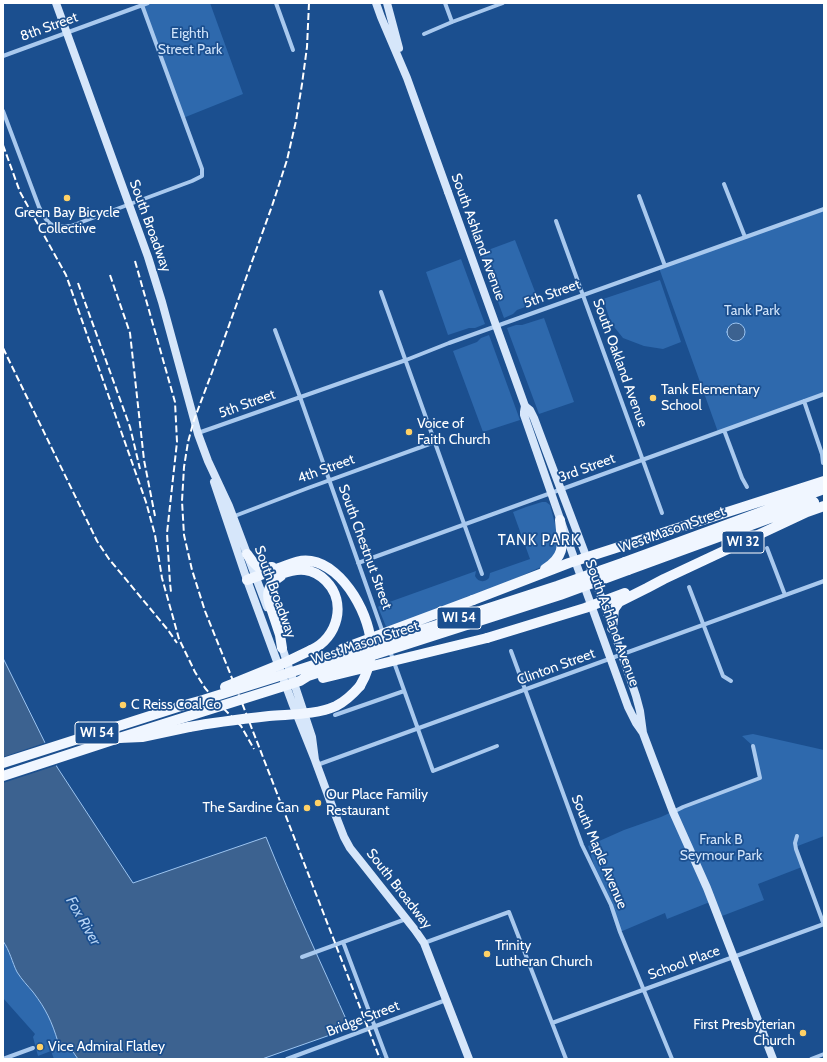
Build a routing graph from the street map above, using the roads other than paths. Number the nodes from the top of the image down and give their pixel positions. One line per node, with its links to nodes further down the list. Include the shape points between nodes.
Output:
1 (56, 3): 10 (main road, South Broadway)
2 (148, 3): 8 (street, 8th Street)
3 (276, 3): 12 (street)
4 (376, 3): 14 (main road, South Ashland Avenue)
5 (387, 3): 14 (main road, South Ashland Avenue)
6 (445, 3): 9 (street)
7 (504, 3): 9 (street)
8 (142, 5): 10 (street, 8th Street); 18 (street, via 202,168 202,176)
9 (452, 22): 11 (street)
10 (66, 33): 13 (street, 8th Street); 18 (main road, South Broadway)
11 (424, 34)
12 (293, 50)
13 (3, 56)
14 (407, 78): 30 (main road, South Ashland Avenue, bridge)
15 (3, 111): 18 (street, via 39,207 49,224 71,226)
16 (724, 184): 21 (street)
17 (639, 196): 22 (street)
18 (129, 205): 32 (main road, South Broadway, via 156,282)
19 (824, 209): 21 (street, 5th Street)
20 (556, 220): 24 (street, South Oakland Avenue)
21 (745, 237): 22 (street, 5th Street)
22 (665, 266): 24 (street, 5th Street)
23 (381, 292): 26 (street)
24 (583, 295): 26 (street, 5th Street); 34 (street, South Oakland Avenue)
25 (275, 330): 28 (street, South Chestnut Street)
26 (406, 360): 28 (street, 5th Street); 33 (street)
27 (824, 394): 29 (street, 3rd Street)
28 (300, 397): 32 (street, 5th Street); 36 (street, South Chestnut Street)
29 (804, 401): 31 (street, 3rd Street); 35 (street, via 822,454)
30 (525, 406): 40 (main road, South Ashland Avenue, via 532,413); 41 (main road, South Ashland Avenue, via 524,415)
31 (724, 430): 34 (street, 3rd Street); 38 (street)
32 (198, 434): 45 (main road, South Broadway)
33 (435, 442): 36 (street, 4th Street); 47 (street)
34 (643, 460): 40 (street, 3rd Street); 44 (street, South Oakland Avenue)
35 (822, 463)
36 (329, 480): 45 (street, 4th Street); 52 (street, South Chestnut Street)
37 (824, 481): 50 (main road, WI 32)
38 (747, 487)
39 (824, 489): 54 (main road, West Mason Street / WI 54)
40 (561, 490): 41 (street, 3rd Street); 50 (main road, South Ashland Avenue)
41 (551, 493): 46 (main road, South Ashland Avenue); 47 (street, 3rd Street)
42 (824, 499): 54 (main road, West Mason Street / WI 54)
43 (824, 506): 57 (main road, WI 32)
44 (662, 513)
45 (230, 517): 49 (main road, South Broadway); 58 (main road, South Broadway)
46 (560, 520): 51 (main road, South Ashland Avenue); 56 (main road, via 562,550 552,565)
47 (464, 525): 52 (street, 3rd Street); 55 (street)
48 (767, 548): 61 (street)
49 (247, 554): 53 (main road, via 256,566 262,568 286,562); 58 (main road, South Broadway)
50 (586, 558): 51 (main road, WI 32); 62 (main road, South Ashland Avenue)
51 (576, 561): 56 (main road); 63 (main road, South Ashland Avenue)
52 (358, 563): 74 (street, South Chestnut Street)
53 (293, 566): 58 (main road); 66 (main road, via 274,581 268,594); 75 (main road, bridge, via 322,577 333,590 338,606 337,615 333,629 324,642 284,663); 79 (main road, bridge, via 312,561 332,570 343,579 366,621 371,657 360,686 352,695 335,706 306,713 237,719 142,737)
54 (627, 566): 70 (main road, West Mason Street / WI 54, bridge, via 557,586); 71 (main road, West Mason Street / WI 54, bridge, via 560,594 308,676)
55 (482, 574)
56 (533, 576): 70 (main road, bridge, via 323,657)
57 (664, 579): 62 (main road, WI 32); 65 (main road, via 619,602 614,609)
58 (252, 581): 66 (main road, South Broadway); 82 (main road, South Broadway, via 293,705)
59 (824, 581): 61 (street, Clinton Street)
60 (689, 587): 64 (street)
61 (785, 595): 64 (street, Clinton Street)
62 (603, 602): 63 (main road); 65 (main road, South Ashland Avenue)
63 (591, 606): 69 (main road, South Ashland Avenue); 71 (main road, bridge, via 487,638 311,681)
64 (703, 625): 68 (street, Clinton Street); 72 (street, via 724,676)
65 (612, 628): 68 (main road, South Ashland Avenue)
66 (282, 648): 82 (main road, South Broadway, via 312,736)
67 (511, 651): 73 (street, South Maple Avenue)
68 (622, 655): 69 (street, Clinton Street); 78 (main road, South Ashland Avenue, via 639,706)
69 (610, 659): 73 (street, Clinton Street); 78 (main road, South Ashland Avenue, via 630,710)
70 (292, 672): 75 (main road, West Mason Street / WI 54, bridge)
71 (300, 681): 79 (main road, West Mason Street / WI 54, bridge)
72 (731, 681)
73 (525, 690): 77 (street, Clinton Street); 93 (street, South Maple Avenue, via 582,845 611,905)
74 (404, 691): 76 (street); 77 (street, South Chestnut Street)
75 (181, 706): 83 (main road, West Mason Street / WI 54)
76 (335, 715)
77 (417, 729): 80 (street, South Chestnut Street, via 433,771); 82 (street, Clinton Street)
78 (643, 733): 85 (main road, South Ashland Avenue)
79 (119, 738): 84 (main road, West Mason Street / WI 54)
80 (497, 746)
81 (753, 746): 85 (street, via 760,778)
82 (316, 762): 87 (main road, South Broadway, via 338,824 350,848)
83 (3, 763)
84 (3, 776)
85 (673, 812): 92 (main road, South Ashland Avenue)
86 (797, 836): 88 (street, via 796,849)
87 (406, 919): 89 (street); 90 (main road, South Broadway)
88 (824, 924): 92 (street, School Place)
89 (343, 942): 91 (street); 96 (street)
90 (424, 943): 94 (main road, South Broadway); 95 (street, via 509,912)
91 (302, 957)
92 (733, 957): 93 (street, School Place); 105 (main road, South Ashland Avenue)
93 (643, 990): 95 (street, School Place); 104 (street, South Maple Avenue)
94 (446, 1000): 96 (street, Bridge Street); 102 (main road, South Broadway)
95 (552, 1023): 103 (street)
96 (374, 1026): 100 (street, Bridge Street); 101 (street)
97 (33, 1048): 99 (street)
98 (824, 1054): 106 (street)
99 (3, 1059)
100 (287, 1059)
101 (387, 1059)
102 (469, 1059)
103 (566, 1059)
104 (672, 1059)
105 (773, 1059)
106 (811, 1059)

